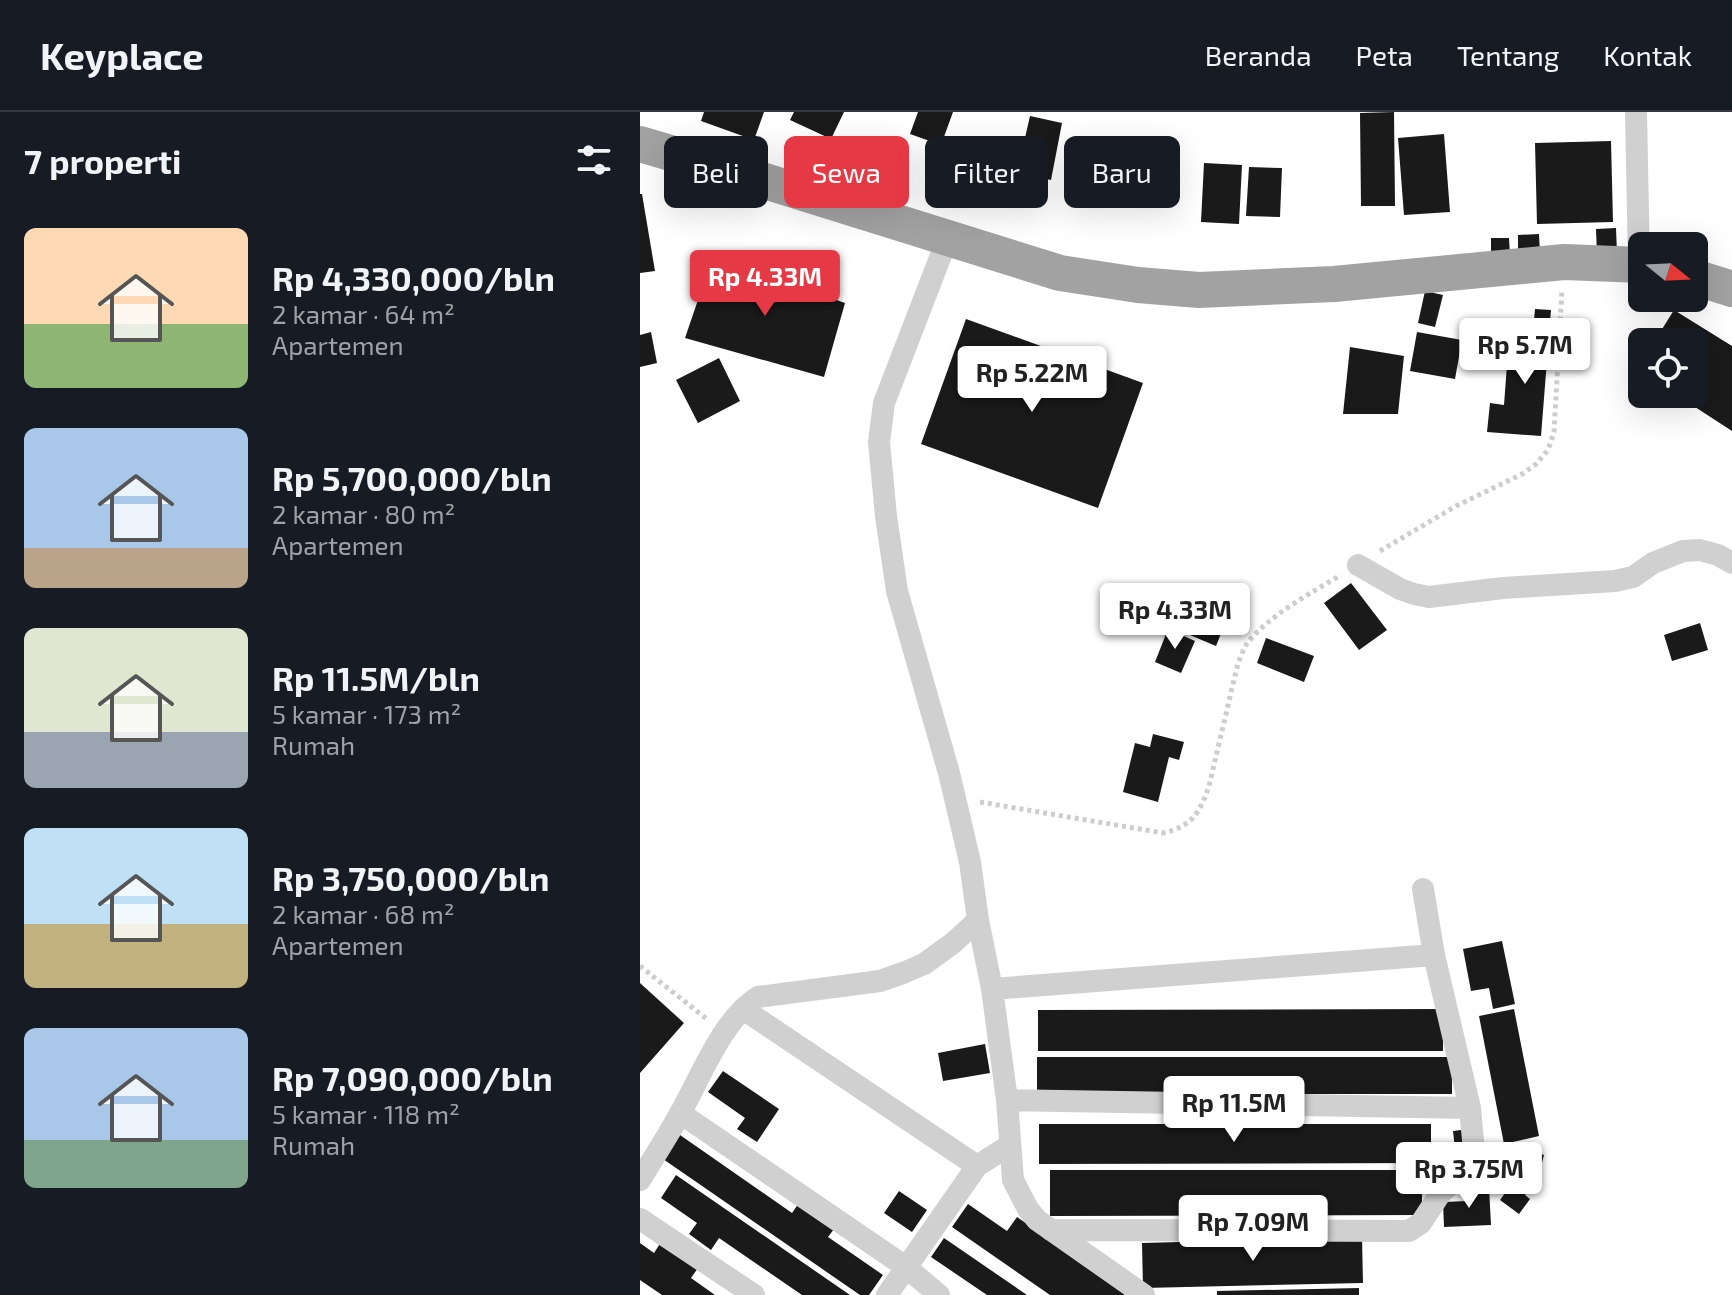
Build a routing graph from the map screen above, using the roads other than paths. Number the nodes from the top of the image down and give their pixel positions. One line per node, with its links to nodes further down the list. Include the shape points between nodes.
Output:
1 (1636, 112): 3 (street)
2 (640, 144): 4 (highway)
3 (1640, 232)
4 (948, 237): 5 (highway, via 1060,273 1199,290 1334,284 1564,262); 11 (street, via 884,403 879,442 897,591 955,797)
5 (1628, 264)
6 (1708, 281): 7 (highway)
7 (1732, 289)
8 (1732, 563): 9 (street, via 1700,550 1683,551 1615,581 1429,597 1400,589)
9 (1358, 565)
10 (1423, 889): 12 (street)
11 (978, 920): 13 (street); 14 (street, via 924,964 903,973 880,981 758,997)
12 (1434, 955): 13 (street); 16 (street)
13 (992, 989): 15 (street)
14 (743, 1009): 17 (street); 19 (street)
15 (1007, 1100): 16 (street); 18 (street)
16 (1470, 1108): 22 (street, via 1472,1160 1409,1231)
17 (680, 1113): 20 (street); 23 (street)
18 (1010, 1145): 19 (street); 22 (street, via 1013,1180 1028,1209)
19 (977, 1166): 23 (street)
20 (640, 1180)
21 (640, 1219): 24 (street)
22 (1051, 1230): 27 (street)
23 (906, 1267): 25 (street); 26 (street)
24 (754, 1295)
25 (887, 1295)
26 (939, 1295)
27 (1144, 1295)

